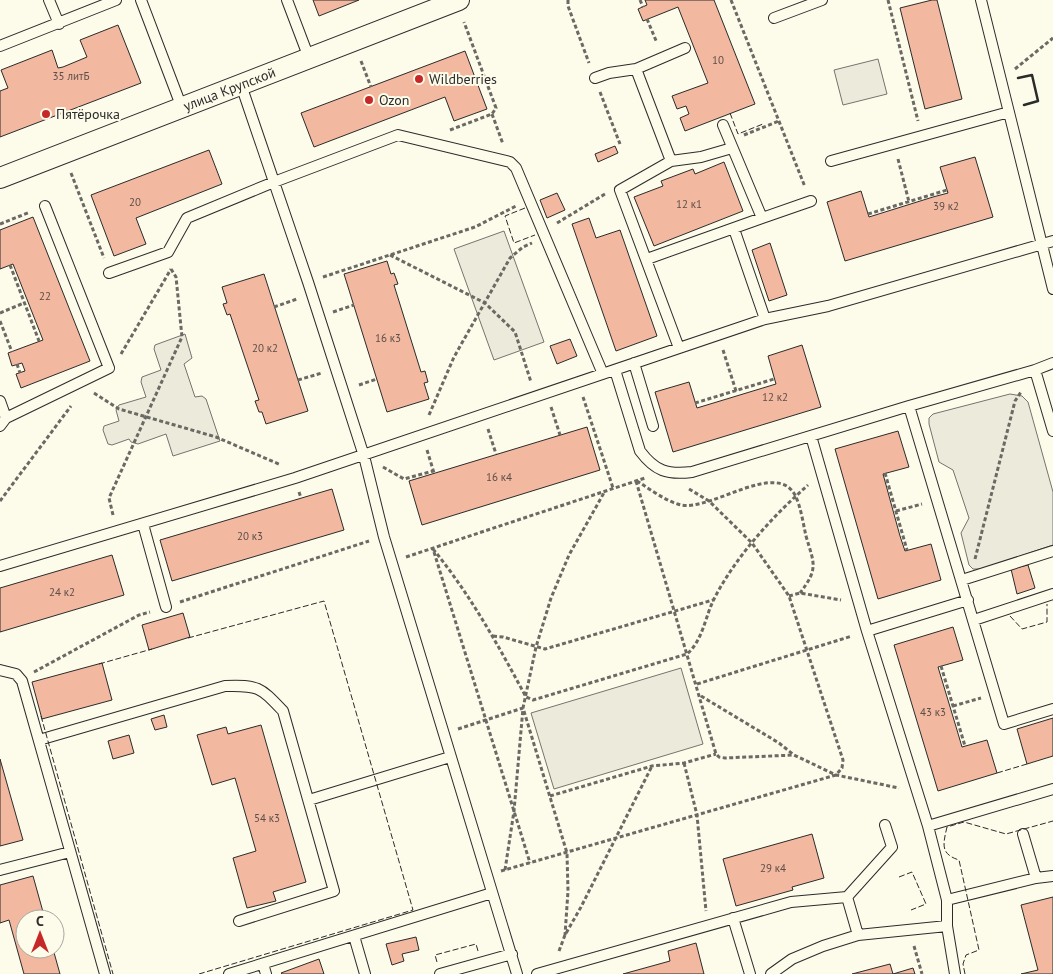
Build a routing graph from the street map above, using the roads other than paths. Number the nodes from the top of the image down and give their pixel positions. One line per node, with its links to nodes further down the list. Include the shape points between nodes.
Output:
1 (49, 0): 9 (lane)
2 (116, 0): 9 (lane)
3 (141, 0): 16 (lane)
4 (287, 0): 12 (lane)
5 (460, 0): 12 (street, улица Крупской)
6 (822, 0): 8 (lane)
7 (980, 0): 17 (lane)
8 (774, 18)
9 (59, 24): 10 (lane)
10 (0, 46)
11 (685, 48): 13 (lane)
12 (309, 58): 15 (street, улица Крупской)
13 (636, 69): 14 (lane); 20 (lane)
14 (595, 78)
15 (241, 85): 16 (street, улица Крупской); 23 (lane)
16 (182, 108): 22 (street, улица Крупской)
17 (1008, 112): 21 (lane); 29 (lane)
18 (723, 125): 19 (lane)
19 (731, 144): 20 (lane, via 701,157); 26 (lane)
20 (671, 161): 30 (lane, via 620,190)
21 (831, 161)
22 (0, 178)
23 (274, 182): 31 (lane, via 187,218 168,252); 39 (lane, via 398,136 510,162 530,198); 46 (lane)
24 (810, 201): 26 (lane)
25 (45, 206): 42 (lane, via 109,368)
26 (762, 218): 27 (lane)
27 (734, 229): 30 (lane); 33 (lane)
28 (1053, 241): 29 (lane)
29 (1042, 244): 32 (lane); 33 (lane, via 828,306)
30 (647, 259): 34 (lane)
31 (109, 272)
32 (1053, 289)
33 (765, 319): 34 (lane)
34 (679, 348): 36 (lane)
35 (1053, 362): 38 (lane)
36 (634, 363): 37 (lane); 43 (lane)
37 (615, 370): 39 (lane); 45 (lane, via 640,451 648,462 662,470 676,474 692,472)
38 (1035, 370): 41 (lane); 44 (lane)
39 (603, 374): 46 (lane)
40 (0, 401): 42 (lane)
41 (909, 406): 45 (lane); 50 (lane, via 936,500)
42 (3, 422)
43 (653, 426)
44 (1053, 431)
45 (811, 436): 55 (lane)
46 (364, 456): 47 (lane); 59 (lane, via 391,562)
47 (143, 524): 49 (lane); 53 (lane)
48 (1053, 551): 50 (lane)
49 (0, 566)
50 (966, 579): 52 (lane)
51 (1053, 594): 54 (lane)
52 (968, 600): 54 (lane); 55 (lane)
53 (166, 607)
54 (974, 620): 57 (lane, via 1004,724)
55 (867, 631): 63 (lane)
56 (0, 670): 58 (lane, via 16,674 22,682)
57 (1053, 709)
58 (39, 740): 61 (lane, via 225,686 246,685 263,691 283,711); 65 (lane)
59 (450, 757): 61 (lane); 69 (lane)
60 (1053, 788): 63 (lane)
61 (309, 800): 73 (lane, via 334,891)
62 (885, 825): 70 (lane, via 892,847)
63 (928, 826): 71 (lane)
64 (1023, 834): 68 (lane)
65 (70, 852): 66 (lane); 79 (lane)
66 (0, 870)
67 (1053, 876): 68 (lane)
68 (1036, 878): 71 (lane)
69 (492, 892): 76 (lane); 77 (lane)
70 (847, 897): 72 (lane, via 791,902); 75 (lane)
71 (948, 900): 74 (lane)
72 (733, 918): 84 (lane); 85 (lane)
73 (239, 921)
74 (947, 926): 75 (lane); 87 (lane)
75 (858, 935): 86 (lane, via 792,959)
76 (354, 936): 78 (lane); 81 (lane)
77 (512, 954): 82 (lane); 83 (lane)
78 (264, 969): 80 (lane)
79 (105, 974)
80 (229, 974)
81 (365, 974)
82 (440, 974)
83 (517, 974)
84 (537, 974)
85 (750, 974)
86 (771, 974)
87 (955, 974)

